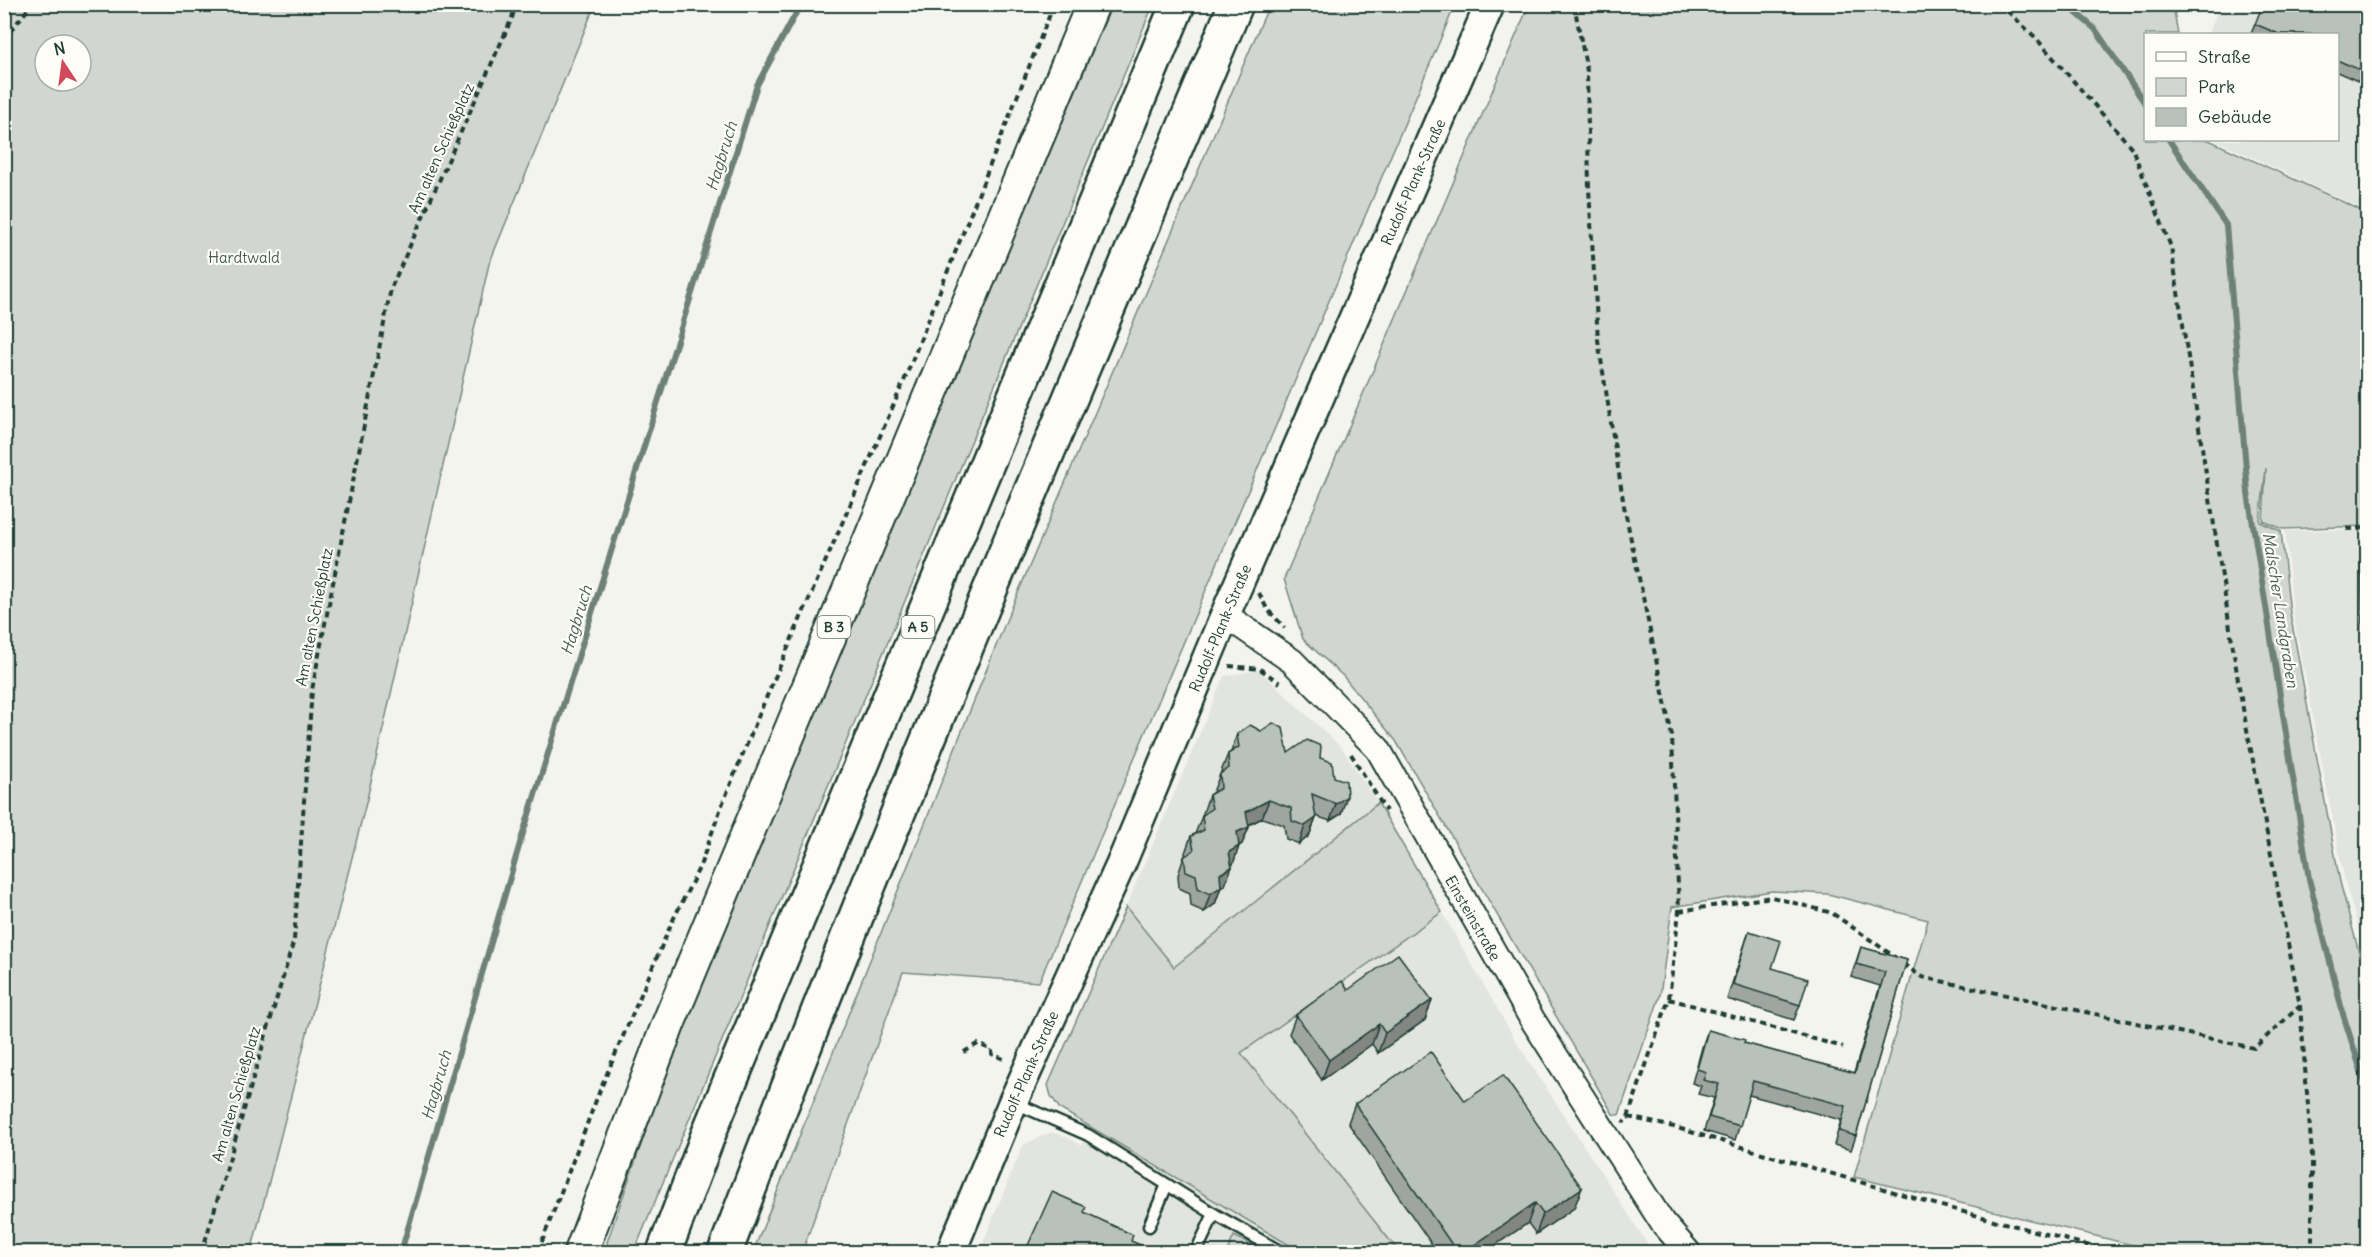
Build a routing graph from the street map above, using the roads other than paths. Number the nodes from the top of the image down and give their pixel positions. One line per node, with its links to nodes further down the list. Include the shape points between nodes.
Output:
1 (1093, 4): 10 (main road, B 3, via 669,1022)
2 (1178, 4): 11 (highway, A 5, via 721,1103)
3 (1236, 4): 12 (highway, via 953,678)
4 (1490, 4): 5 (main road, Rudolf-Plank-Straße)
5 (1225, 615): 6 (main road, Rudolf-Plank-Straße, via 1121,864); 16 (street, Einsteinstraße, via 1292,661 1378,749 1527,1010 1662,1222)
6 (1013, 1102): 7 (lane, via 1088,1135); 13 (main road, Rudolf-Plank-Straße)
7 (1167, 1185): 8 (lane); 9 (lane)
8 (1214, 1214): 14 (lane); 15 (lane)
9 (1149, 1226)
10 (581, 1252)
11 (664, 1252)
12 (725, 1252)
13 (951, 1252)
14 (1196, 1252)
15 (1281, 1252)
16 (1688, 1252)

